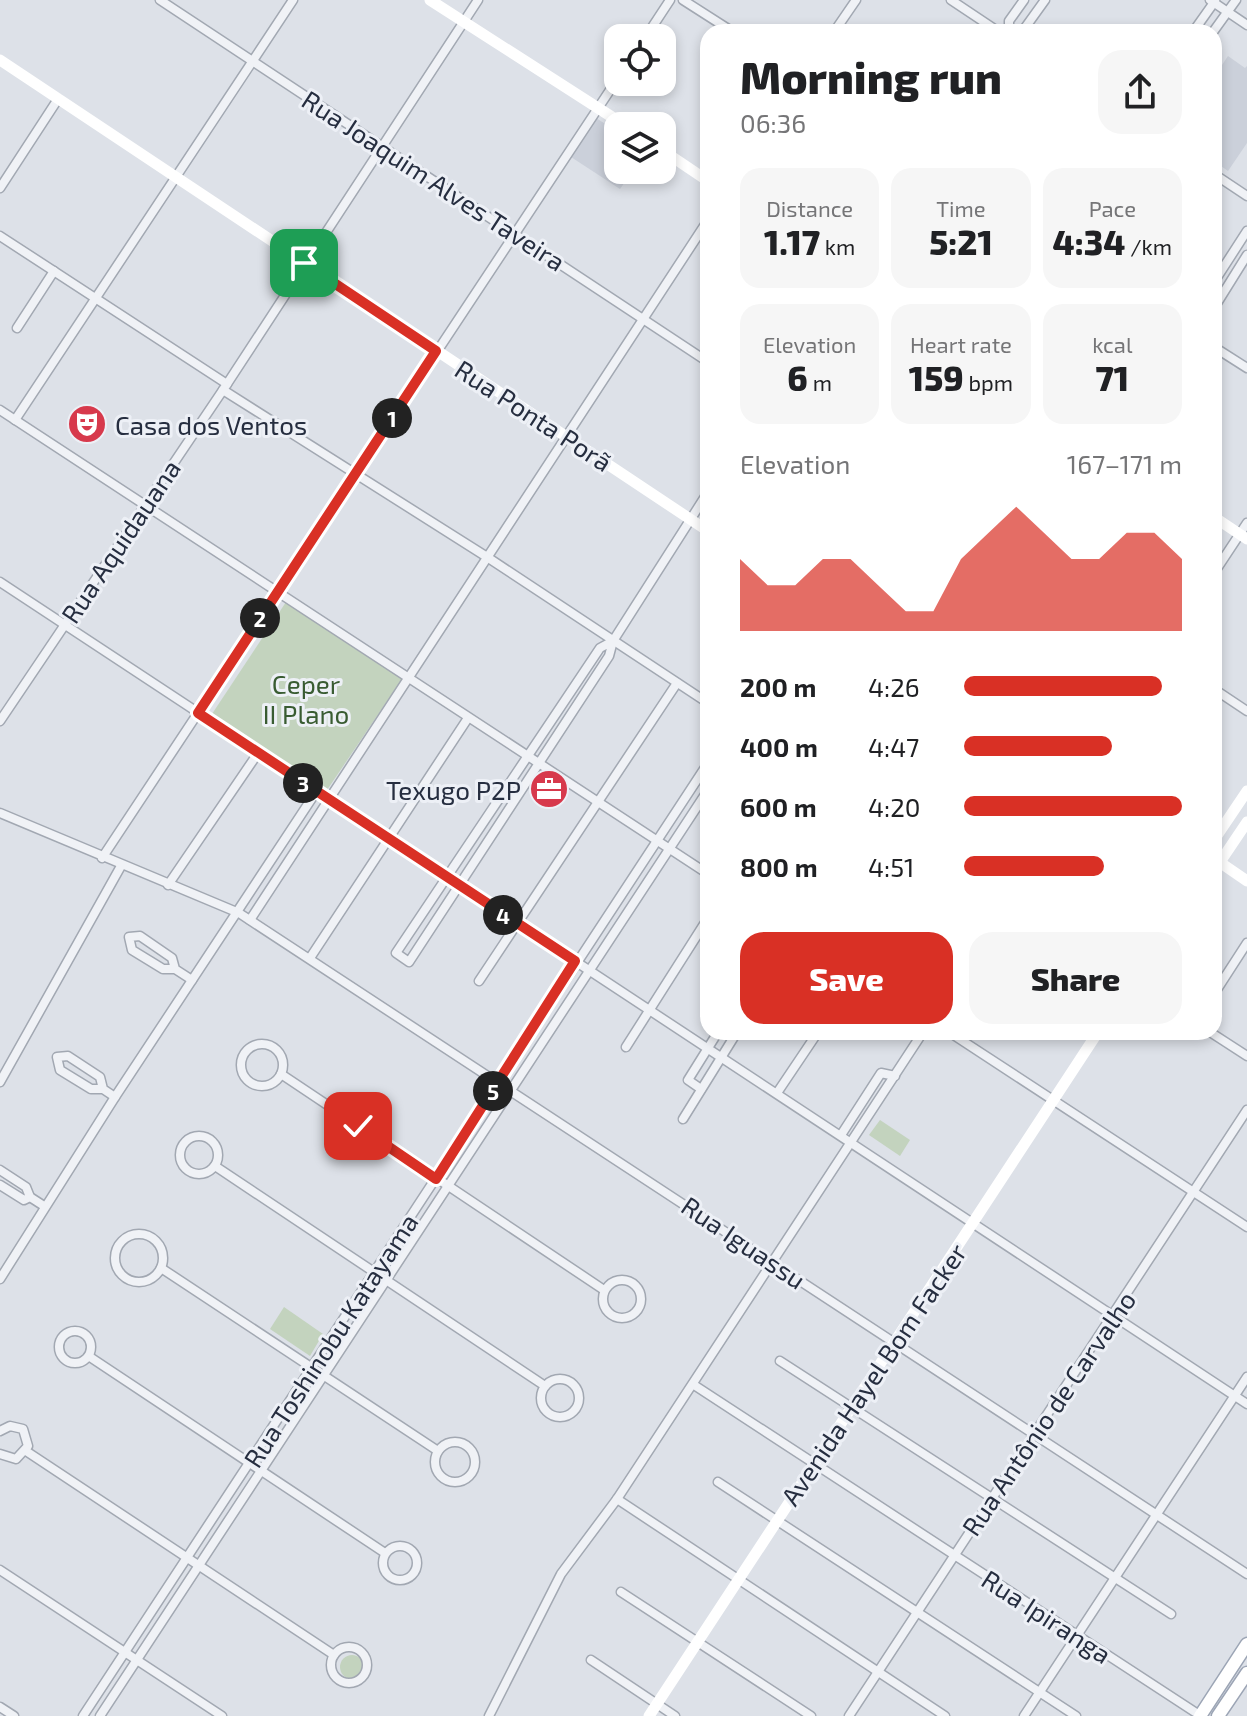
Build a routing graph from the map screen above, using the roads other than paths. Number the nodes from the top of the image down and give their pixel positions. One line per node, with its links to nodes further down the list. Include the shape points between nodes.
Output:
1 (160, 0): 25 (street, Rua Joaquim Alves Taveira)
2 (293, 0): 25 (street)
3 (430, 0): 14 (street)
4 (478, 0): 14 (street, Rua Aquidauana)
5 (670, 0): 15 (street)
6 (683, 0): 16 (street)
7 (856, 0): 17 (street)
8 (951, 0): 18 (street)
9 (1024, 0): 19 (street)
10 (1045, 0): 20 (street)
11 (1236, 0): 13 (street)
12 (1213, 1): 13 (street); 21 (street)
13 (1228, 12): 22 (street); 23 (street)
14 (463, 23): 28 (street); 30 (street, Rua Aquidauana)
15 (654, 24)
16 (720, 24)
17 (840, 24)
18 (987, 24)
19 (1009, 24)
20 (1028, 24)
21 (1198, 24)
22 (1219, 24)
23 (1247, 25)
24 (0, 60): 27 (street, Rua Ponta Porã)
25 (252, 61): 30 (street, Rua Joaquim Alves Taveira); 32 (street)
26 (606, 96): 28 (street)
27 (58, 99): 32 (street, Rua Ponta Porã); 35 (street)
28 (598, 108): 29 (street); 38 (street)
29 (604, 112)
30 (381, 145): 38 (street, Rua Joaquim Alves Taveira); 42 (street, Rua Aquidauana)
31 (676, 159): 33 (street)
32 (178, 176): 42 (street, Rua Ponta Porã); 46 (street)
33 (700, 176)
34 (1222, 179): 36 (street)
35 (0, 188)
36 (1247, 196)
37 (1247, 231): 43 (street)
38 (516, 232): 47 (street, Rua Joaquim Alves Taveira); 49 (street)
39 (700, 233): 47 (street)
40 (0, 236): 44 (street)
41 (1247, 255): 45 (street)
42 (304, 263): 49 (street, Rua Ponta Porã); 53 (street, Rua Aquidauana)
43 (1222, 270)
44 (54, 271): 46 (street); 48 (street)
45 (1222, 295)
46 (95, 298): 53 (street); 55 (street)
47 (645, 320): 51 (street, Rua Joaquim Alves Taveira); 56 (street)
48 (17, 328)
49 (436, 351): 56 (street, Rua Ponta Porã); 57 (street)
50 (1222, 352): 52 (street)
51 (700, 357)
52 (1247, 368)
53 (225, 387): 57 (street); 58 (street, Rua Aquidauana)
54 (0, 410): 55 (street)
55 (15, 420): 58 (street)
56 (567, 436): 60 (street, Rua Ponta Porã); 65 (street)
57 (357, 473): 65 (street); 68 (street)
58 (144, 504): 68 (street); 69 (street, Rua Aquidauana)
59 (700, 505): 60 (street)
60 (691, 519): 63 (street, Rua Ponta Porã); 70 (street)
61 (1222, 522): 64 (street)
62 (1247, 523): 64 (street)
63 (700, 525)
64 (1243, 536): 66 (street)
65 (487, 557): 70 (street); 71 (street)
66 (1222, 563)
67 (0, 582): 69 (street)
68 (277, 591): 71 (street); 76 (street)
69 (64, 624): 76 (street); 78 (street, Rua Aquidauana)
70 (613, 641): 72 (street); 80 (street, via 600,648); 81 (street, via 609,656)
71 (408, 678): 77 (street); 85 (street)
72 (677, 683): 74 (street); 86 (street)
73 (1222, 694): 75 (street)
74 (700, 698)
75 (1247, 711)
76 (198, 713): 79 (street); 95 (street)
77 (468, 718): 80 (street); 91 (street)
78 (0, 721)
79 (258, 753): 84 (street); 101 (street)
80 (525, 756): 81 (street); 99 (street)
81 (538, 765): 86 (street); 102 (street)
82 (700, 775): 92 (street, Rua Toshinobu Katayama)
83 (1247, 791): 90 (street)
84 (316, 792): 85 (street); 103 (street)
85 (327, 800): 91 (street); 104 (street)
86 (597, 802): 92 (street); 105 (street)
87 (700, 802): 93 (street, Rua Toshinobu Katayama)
88 (0, 813): 95 (street, Rua Iguassu)
89 (1247, 822): 94 (street)
90 (1222, 828)
91 (387, 839): 99 (street); 108 (street)
92 (656, 841): 93 (street); 109 (street, Rua Toshinobu Katayama)
93 (668, 849): 98 (street); 111 (street, Rua Toshinobu Katayama)
94 (1222, 856)
95 (102, 858): 96 (street, Rua Iguassu)
96 (121, 866): 101 (street, Rua Iguassu); 132 (street)
97 (1222, 867): 100 (street)
98 (700, 869)
99 (445, 877): 102 (street); 102 (street, via 396,953 409,962)
100 (1247, 881)
101 (168, 885): 103 (street, Rua Iguassu)
102 (458, 885): 105 (street)
103 (239, 913): 104 (street, Rua Iguassu); 112 (street)
104 (250, 920): 108 (street, Rua Iguassu)
105 (517, 924): 109 (street); 113 (street)
106 (700, 931): 115 (street)
107 (1247, 943): 114 (street)
108 (310, 958): 131 (street, Rua Iguassu)
109 (575, 961): 111 (street); 116 (street, Rua Toshinobu Katayama)
110 (175, 969): 110 (street, via 172,958 140,936 129,937 132,950 163,969); 112 (street)
111 (589, 970): 115 (street); 117 (street, Rua Toshinobu Katayama)
112 (192, 980): 137 (street)
113 (479, 981)
114 (1222, 982)
115 (650, 1010): 125 (street); 126 (street)
116 (538, 1021): 117 (street); 131 (street, Rua Toshinobu Katayama)
117 (551, 1029): 134 (street, Rua Toshinobu Katayama)
118 (713, 1040): 126 (street)
119 (732, 1040): 128 (street)
120 (813, 1040): 136 (street)
121 (918, 1040): 130 (street)
122 (961, 1040): 138 (street)
123 (1093, 1040): 138 (street, Avenida Hayel Bom Facker)
124 (1222, 1040): 127 (street)
125 (626, 1047)
126 (707, 1049): 128 (street); 135 (street, via 688,1080)
127 (1247, 1056)
128 (720, 1057): 135 (street); 136 (street)
129 (281, 1074): 129 (street, via 282,1060 274,1048 254,1045 243,1055 241,1069 253,1083 272,1083); 145 (street)
130 (895, 1076): 141 (street, via 881,1073); 142 (street)
131 (499, 1080): 134 (street, Rua Iguassu); 145 (street, Rua Toshinobu Katayama)
132 (0, 1082)
133 (103, 1089): 133 (street, via 100,1077 68,1056 57,1057 60,1070 91,1089); 137 (street)
134 (513, 1089): 147 (street, Rua Toshinobu Katayama); 153 (street, Rua Iguassu)
135 (701, 1089): 140 (street)
136 (777, 1093): 141 (street)
137 (115, 1097): 150 (street)
138 (1053, 1102): 148 (street); 151 (street, Avenida Hayel Bom Facker)
139 (1247, 1110): 148 (street, Rua Antônio de Carvalho)
140 (683, 1119)
141 (841, 1135): 142 (street)
142 (852, 1143): 151 (street); 153 (street)
143 (215, 1166): 143 (street, via 218,1153 212,1141 200,1136 183,1144 180,1162 188,1171 200,1175); 155 (street)
144 (0, 1170): 149 (street, via 26,1187)
145 (436, 1179): 147 (street); 155 (street, Rua Toshinobu Katayama)
146 (0, 1185): 149 (street, via 24,1200)
147 (448, 1187): 157 (street, Rua Toshinobu Katayama); 158 (street)
148 (1194, 1192): 152 (street); 159 (street, Rua Antônio de Carvalho)
149 (30, 1197): 150 (street)
150 (44, 1206): 156 (street)
151 (973, 1224): 159 (street); 160 (street, Avenida Hayel Bom Facker)
152 (1247, 1227)
153 (774, 1262): 160 (street, Rua Iguassu); 166 (street)
154 (161, 1268): 154 (street, via 160,1246 149,1235 127,1236 117,1248 116,1264 125,1278 150,1280); 163 (street)
155 (374, 1273): 157 (street); 163 (street, Rua Toshinobu Katayama)
156 (0, 1279)
157 (387, 1281): 164 (street, Rua Toshinobu Katayama); 167 (street)
158 (604, 1290): 158 (street, via 605,1309 615,1317 638,1310 641,1298 632,1282 614,1281)
159 (1112, 1316): 168 (street); 172 (street, Rua Antônio de Carvalho)
160 (894, 1343): 170 (street, Avenida Hayel Bom Facker); 172 (street, Rua Iguassu)
161 (90, 1357): 161 (street, via 90,1342 83,1333 70,1332 60,1339 59,1353 67,1362); 176 (street)
162 (780, 1361): 170 (street)
163 (312, 1368): 164 (street); 176 (street, Rua Toshinobu Katayama)
164 (325, 1377): 174 (street); 178 (street, Rua Toshinobu Katayama)
165 (1247, 1377): 168 (street)
166 (694, 1385): 177 (street, Rua Ipiranga); 181 (street)
167 (545, 1386): 167 (street, via 541,1403 548,1413 559,1417 575,1409 579,1397 574,1385 556,1379)
168 (1234, 1396): 169 (street); 182 (street)
169 (1247, 1404)
170 (852, 1408): 177 (street, Avenida Hayel Bom Facker); 180 (street)
171 (0, 1431): 173 (street, via 10,1426 23,1429)
172 (1035, 1433): 180 (street, Rua Antônio de Carvalho); 182 (street, Rua Iguassu)
173 (26, 1451): 175 (street, via 16,1459); 186 (street)
174 (438, 1451): 174 (street, via 440,1475 458,1481 470,1474 474,1462 466,1446 454,1442)
175 (0, 1454)
176 (249, 1464): 178 (street); 186 (street, Rua Toshinobu Katayama)
177 (814, 1465): 183 (street, Avenida Hayel Bom Facker); 185 (street, Rua Ipiranga)
178 (261, 1471): 184 (street); 187 (street, Rua Toshinobu Katayama)
179 (718, 1482): 183 (street)
180 (991, 1497): 185 (street, Rua Antônio de Carvalho); 190 (street)
181 (617, 1499): 191 (street); 211 (street, via 561,1574)
182 (1157, 1513): 189 (street, Rua Iguassu); 190 (street)
183 (777, 1520): 191 (street, Avenida Hayel Bom Facker); 193 (street)
184 (385, 1553): 184 (street, via 382,1565 387,1575 404,1580 413,1574 417,1563 410,1549 394,1547)
185 (953, 1555): 193 (street, Rua Antônio de Carvalho); 195 (street, Rua Ipiranga)
186 (188, 1560): 187 (street); 198 (street, Rua Toshinobu Katayama)
187 (198, 1566): 199 (street); 200 (street, Rua Toshinobu Katayama)
188 (0, 1570): 198 (street)
189 (1247, 1574)
190 (1115, 1579): 194 (street); 195 (street)
191 (738, 1582): 196 (street, Avenida Hayel Bom Facker); 202 (street)
192 (621, 1592): 196 (street)
193 (917, 1612): 202 (street, Rua Antônio de Carvalho); 204 (street)
194 (1171, 1614)
195 (1078, 1636): 204 (street); 219 (street, Rua Ipiranga)
196 (699, 1642): 205 (street, Avenida Hayel Bom Facker); 214 (street)
197 (1247, 1644): 219 (main road)
198 (125, 1653): 200 (street); 208 (street, Rua Toshinobu Katayama)
199 (334, 1655): 199 (street, via 333,1672 340,1680 357,1682 365,1674 367,1662 361,1652 350,1648)
200 (137, 1660): 209 (street, Rua Toshinobu Katayama); 210 (street)
201 (591, 1660): 205 (street)
202 (878, 1671): 215 (street, Rua Antônio de Carvalho); 216 (street)
203 (1247, 1673): 220 (main road)
204 (1039, 1692): 217 (street); 218 (street)
205 (656, 1704): 212 (street, Avenida Hayel Bom Facker); 213 (street)
206 (0, 1707): 207 (street)
207 (14, 1716)
208 (83, 1716)
209 (100, 1716)
210 (222, 1716)
211 (489, 1716)
212 (649, 1716)
213 (675, 1716)
214 (811, 1716)
215 (849, 1716)
216 (945, 1716)
217 (1024, 1716)
218 (1076, 1716)
219 (1200, 1716)
220 (1218, 1716)

